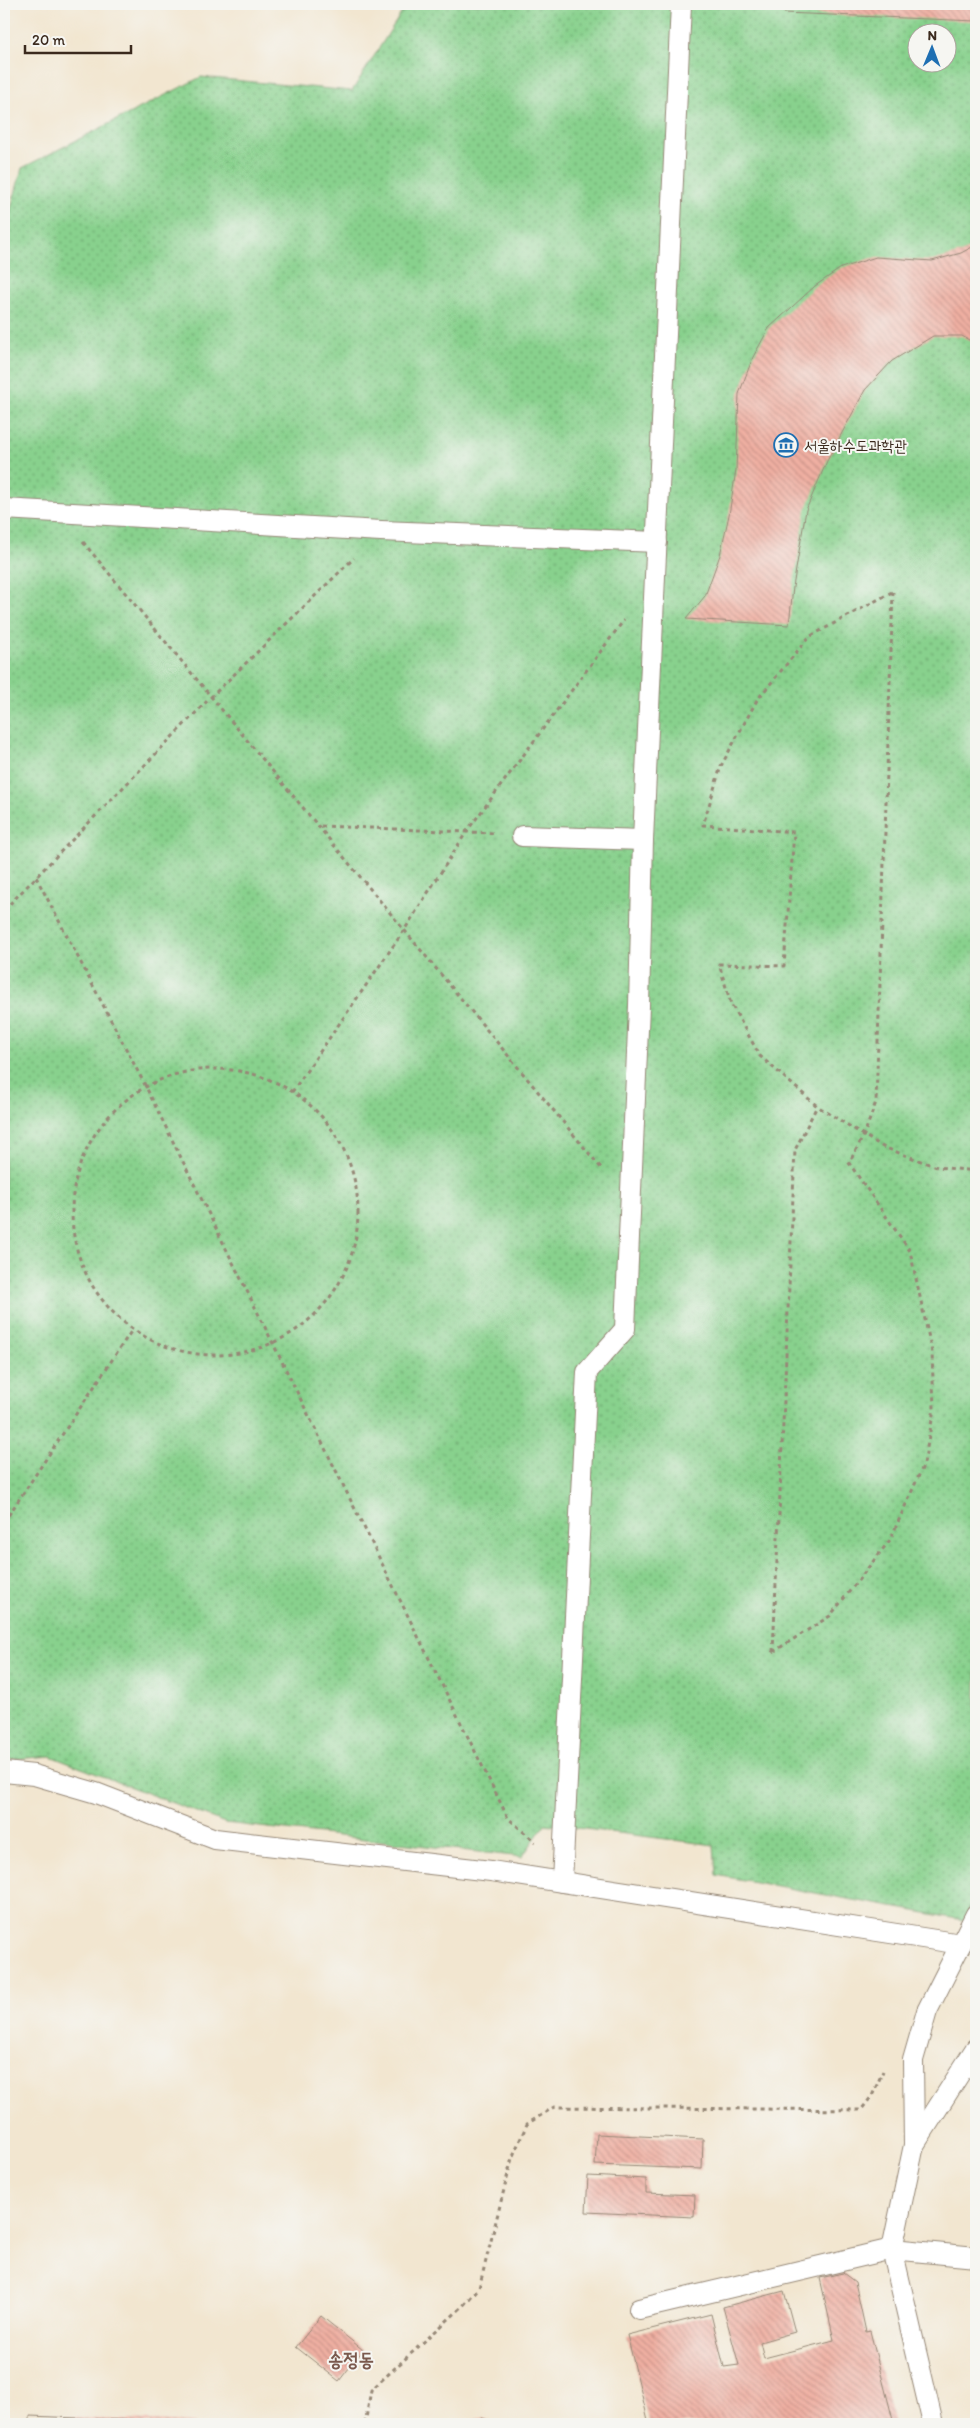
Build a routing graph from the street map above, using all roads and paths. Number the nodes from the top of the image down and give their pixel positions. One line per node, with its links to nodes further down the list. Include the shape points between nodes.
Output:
1 (681, 4): 5 (lane)
2 (4, 508): 3 (lane)
3 (59, 513): 4 (lane); 7 (path)
4 (381, 531): 5 (lane); 7 (path)
5 (657, 542): 11 (lane)
6 (626, 617): 9 (path)
7 (212, 696): 8 (path); 12 (path)
8 (320, 826): 9 (path); 14 (path)
9 (468, 831): 10 (path); 14 (path)
10 (522, 836): 11 (lane)
11 (643, 840): 20 (lane)
12 (36, 877): 13 (path); 15 (path)
13 (4, 910)
14 (405, 929): 16 (path); 20 (path)
15 (145, 1086): 16 (path, via 189,1070 236,1069 280,1083); 21 (path, via 107,1116 81,1157 70,1205 76,1253 93,1288); 22 (path)
16 (292, 1092): 22 (path, via 318,1110 345,1148 358,1192 357,1239 341,1282 312,1318)
17 (817, 1106): 18 (path); 18 (path, via 795,1150 773,1652 830,1616 890,1540 924,1464 934,1410 932,1352 910,1251 849,1163); 18 (path, via 760,1056 731,1004 719,964 784,966 794,832 703,825 721,766 757,700 809,637 893,591 876,1102)
18 (864, 1135): 19 (path, via 883,1147 937,1167)
19 (976, 1171)
20 (630, 1202): 26 (lane, via 625,1329 587,1372)
21 (132, 1330): 22 (path, via 177,1351 226,1356); 23 (path)
22 (273, 1343): 25 (path, via 508,1818)
23 (4, 1522)
24 (4, 1772): 26 (lane, via 34,1775 96,1793 215,1839)
25 (536, 1843)
26 (562, 1882): 28 (lane)
27 (976, 1914): 28 (lane)
28 (961, 1944): 31 (lane, via 927,2011 914,2060)
29 (976, 2048): 31 (lane)
30 (884, 2069): 35 (path, via 872,2096 861,2110 554,2107 526,2124 512,2158 479,2288 462,2308 371,2390)
31 (914, 2145): 32 (lane)
32 (892, 2249): 33 (lane); 34 (lane); 36 (lane)
33 (976, 2257)
34 (639, 2309)
35 (365, 2424)
36 (934, 2424)

